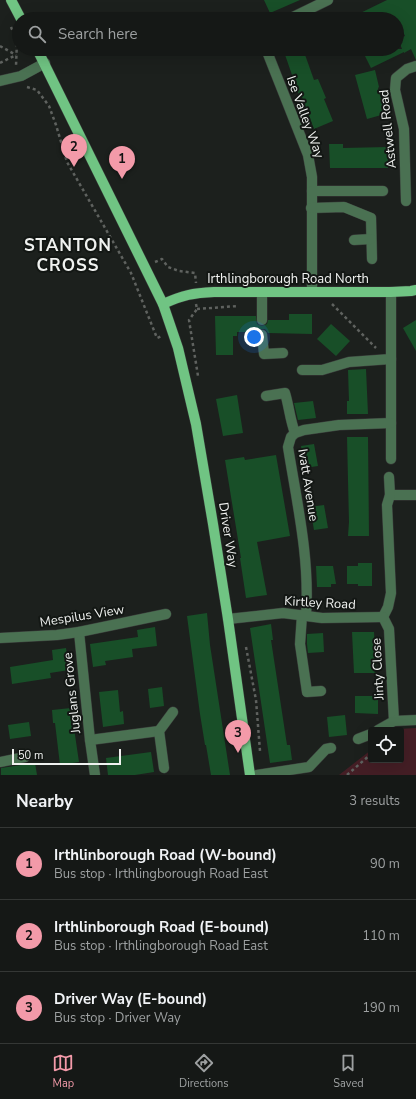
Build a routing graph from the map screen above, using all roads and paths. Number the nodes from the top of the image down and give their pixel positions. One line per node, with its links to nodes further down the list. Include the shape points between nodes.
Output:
1 (11, 0): 3 (main road)
2 (328, 0): 4 (street)
3 (17, 12)
4 (303, 12)
5 (9, 23): 6 (path)
6 (12, 29)
7 (0, 46): 8 (path)
8 (12, 53)
9 (14, 56): 13 (path)
10 (16, 56): 15 (path)
11 (41, 56): 14 (main road, Driver Way)
12 (269, 56): 20 (street, Ise Valley Way, via 308,155)
13 (0, 63)
14 (45, 63): 17 (street, via 21,76); 33 (main road, Driver Way)
15 (16, 64)
16 (416, 66): 19 (street, Astwell Road, via 407,68 396,78 395,90)
17 (0, 81)
18 (27, 87): 37 (path, via 37,90 49,106 67,162 131,273)
19 (411, 174): 22 (street, Astwell Road)
20 (312, 191): 21 (street); 23 (street, Ise Valley Way)
21 (383, 191)
22 (406, 201)
23 (311, 208): 24 (street, via 344,207 371,218); 30 (street, Ise Valley Way)
24 (371, 239): 25 (street); 27 (street)
25 (354, 240)
26 (162, 259): 28 (path, via 168,267)
27 (372, 259)
28 (195, 274)
29 (416, 290): 31 (main road, Irthlingborough Road North)
30 (312, 291): 31 (main road, Irthlingborough Road North); 32 (main road, Irthlingborough Road North)
31 (391, 292): 39 (street)
32 (262, 293): 33 (main road, Irthlingborough Road North, via 196,293); 35 (street)
33 (163, 304): 51 (main road, Driver Way, via 178,348 196,424)
34 (332, 304): 39 (path, via 376,348)
35 (262, 320)
36 (262, 335): 38 (street, via 264,354)
37 (157, 338)
38 (283, 353)
39 (391, 359): 40 (street, via 349,362 322,370); 42 (street)
40 (302, 370)
41 (266, 396): 43 (street, via 284,393)
42 (391, 423): 43 (street, Ivatt Avenue, via 339,425); 44 (street)
43 (295, 433): 49 (street, Ivatt Avenue, via 291,436 288,447 305,552 308,591)
44 (391, 459)
45 (389, 477): 47 (street)
46 (416, 494): 47 (street)
47 (390, 495): 50 (street, via 387,505 391,593)
48 (166, 614): 52 (street, Mespilus View)
49 (304, 615): 50 (street, Kirtley Road, via 322,618); 51 (street, Kirtley Road, via 283,613); 54 (street, Ivatt Avenue, via 300,644 307,692)
50 (383, 617): 57 (street, Jinty Close, via 389,629)
51 (228, 619): 69 (main road, Driver Way)
52 (79, 632): 53 (street, Mespilus View); 62 (street, Juglans Grove)
53 (0, 638)
54 (321, 691)
55 (173, 712): 59 (street)
56 (416, 720): 57 (street)
57 (394, 721): 58 (street)
58 (383, 727)
59 (159, 731): 62 (street); 67 (street)
60 (368, 735): 61 (street)
61 (358, 739)
62 (90, 740): 68 (street, Juglans Grove)
63 (331, 748): 70 (street, via 326,749 309,767)
64 (26, 757): 66 (street)
65 (368, 757): 71 (path)
66 (0, 762)
67 (164, 768)
68 (95, 775)
69 (250, 775)
70 (257, 775)
71 (347, 775)

